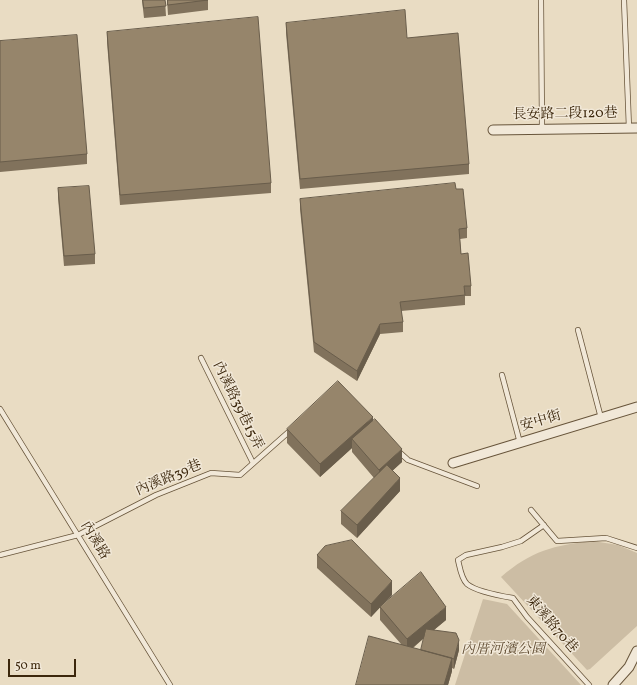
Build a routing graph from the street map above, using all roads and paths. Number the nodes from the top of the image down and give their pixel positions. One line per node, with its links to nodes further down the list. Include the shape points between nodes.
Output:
1 (541, 0): 4 (lane)
2 (624, 0): 3 (lane)
3 (633, 128): 4 (street, 長安路二段120巷)
4 (542, 129): 5 (street, 長安路二段120巷)
5 (493, 130)
6 (578, 330): 11 (lane)
7 (201, 358): 15 (lane, 內溪路39巷15弄)
8 (502, 375): 13 (lane)
9 (637, 407): 11 (street, 安中街)
10 (0, 409): 20 (lane, 內溪路)
11 (602, 418): 13 (street, 安中街)
12 (299, 423): 15 (lane, 內溪路39巷)
13 (520, 443): 16 (street, 安中街)
14 (392, 444): 17 (lane, via 408,460)
15 (253, 463): 20 (lane, 內溪路39巷, via 240,475 212,473 156,495)
16 (453, 463)
17 (477, 486)
18 (531, 510): 19 (lane)
19 (544, 524): 21 (lane, via 557,541 606,538); 25 (lane, 東溪路70巷, via 521,541 466,555 458,560 463,578 468,584 513,598)
20 (78, 535): 22 (lane, 內溪路39巷); 24 (lane, 內溪路)
21 (637, 548)
22 (0, 555)
23 (637, 651): 26 (street, via 629,667)
24 (170, 685)
25 (589, 685)
26 (613, 685)

